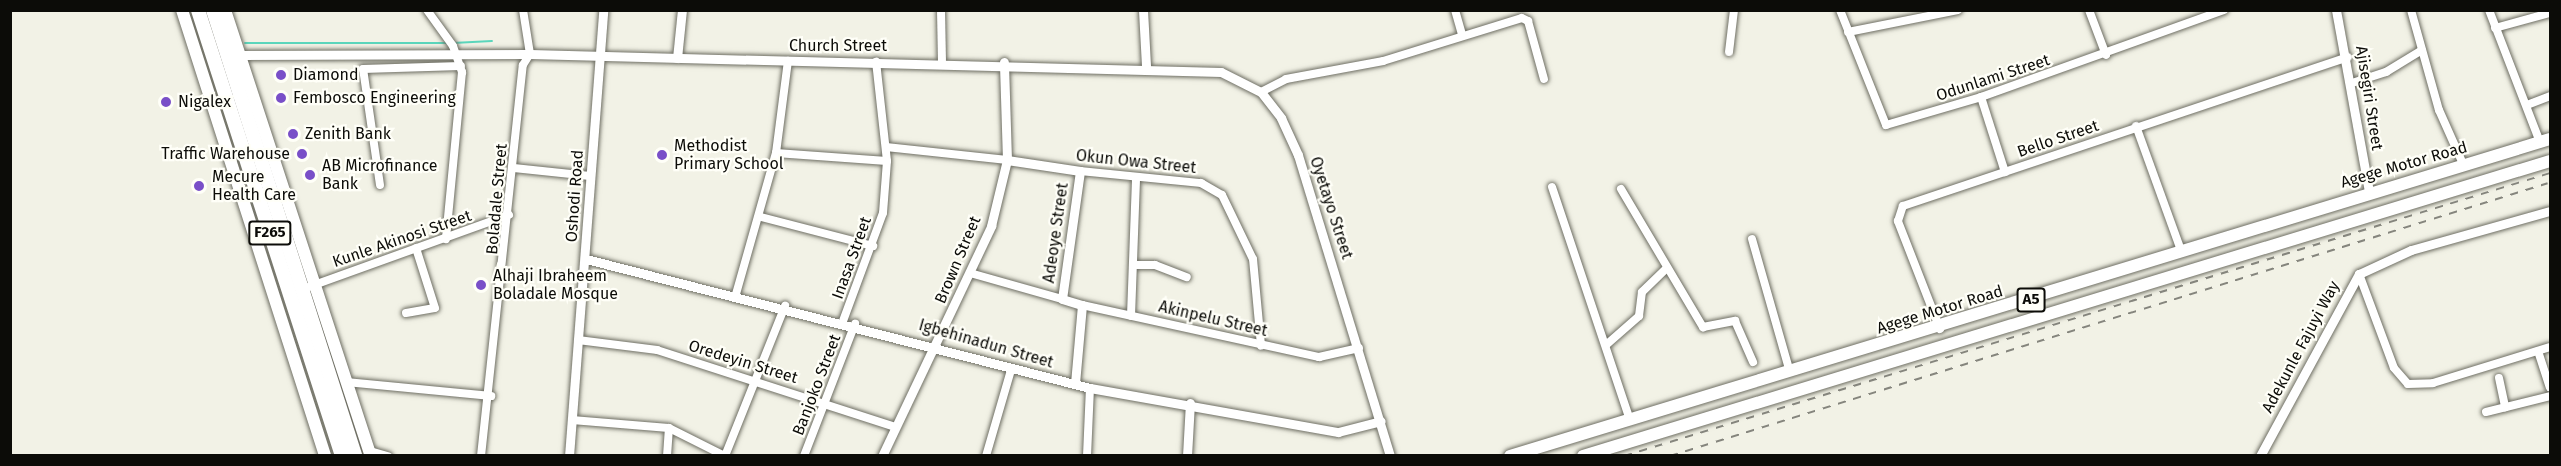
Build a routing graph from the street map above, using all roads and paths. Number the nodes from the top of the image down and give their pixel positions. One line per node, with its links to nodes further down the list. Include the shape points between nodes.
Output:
1 (182, 10): 114 (main road)
2 (198, 10): 115 (highway, F265)
3 (213, 10): 75 (highway, F265)
4 (225, 10): 28 (main road)
5 (427, 10): 32 (street)
6 (523, 10): 26 (street)
7 (603, 10): 29 (street, Oshodi Road)
8 (682, 10): 31 (street)
9 (941, 10): 35 (street)
10 (1143, 10): 37 (street)
11 (1455, 10): 23 (street)
12 (1734, 10): 25 (street)
13 (1840, 10): 22 (street, Odunlami Street)
14 (1958, 10): 22 (street)
15 (2088, 10): 27 (street)
16 (2224, 10): 27 (street, Odunlami Street)
17 (2336, 10): 30 (street, Ajisegiri Street)
18 (2411, 10): 24 (street)
19 (2489, 10): 21 (street)
20 (2550, 13): 21 (street)
21 (2494, 28): 43 (street)
22 (1848, 32): 42 (street, Odunlami Street, via 1886,125)
23 (1462, 35): 38 (street, via 1526,18); 40 (street, via 1383,61 1286,80)
24 (2422, 50): 39 (street, via 2386,72); 51 (street, via 2439,110)
25 (1729, 52)
26 (530, 54): 29 (street, Church Street); 32 (street, Church Street); 52 (street, Boladale Street, via 523,64)
27 (2106, 55): 42 (street, Odunlami Street)
28 (240, 56): 32 (street, Church Street); 75 (main road)
29 (600, 56): 31 (street, Church Street); 55 (street, Oshodi Road)
30 (2348, 57): 39 (street, Ajisegiri Street); 44 (street, Bello Street)
31 (677, 58): 33 (street, Church Street)
32 (459, 61): 57 (street, via 363,69); 64 (street)
33 (788, 61): 34 (street, Church Street); 47 (street)
34 (876, 62): 35 (street, Church Street); 46 (street, Inasa Street)
35 (942, 62): 36 (street, Church Street)
36 (1004, 62): 37 (street, Church Street); 48 (street, Brown Street)
37 (1146, 66): 40 (street, Oyetayo Street, via 1221,72)
38 (1544, 79)
39 (2352, 83): 60 (street, Ajisegiri Street)
40 (1261, 92): 90 (street, Oyetayo Street, via 1281,118 1298,155)
41 (2550, 96): 43 (street)
42 (1982, 97): 54 (street)
43 (2527, 105): 45 (street)
44 (2136, 126): 54 (street, Bello Street); 68 (street)
45 (2545, 141): 51 (main road, Agege Motor Road / A5)
46 (886, 147): 48 (street, Okun Owa Street); 49 (street, Inasa Street)
47 (776, 153): 49 (street); 63 (street)
48 (1007, 160): 53 (street, Okun Owa Street); 72 (street, Brown Street, via 991,225)
49 (887, 161): 66 (street, Inasa Street)
50 (2550, 161): 128 (main road, A5)
51 (2463, 165): 60 (main road, Agege Motor Road / A5)
52 (513, 168): 55 (street); 62 (street, Boladale Street)
53 (1080, 171): 56 (street, Okun Owa Street); 77 (street, Adeoye Street)
54 (2005, 172): 84 (street, Bello Street, via 1903,206 1900,213)
55 (591, 176): 69 (street, Oshodi Road)
56 (1136, 179): 70 (street); 88 (street, Okun Owa Street, via 1201,183 1228,202 1253,259)
57 (380, 185)
58 (1552, 187): 86 (street)
59 (1621, 189): 71 (street)
60 (2369, 192): 68 (main road, Agege Motor Road / A5)
61 (2550, 211): 73 (street, Adekunle Fajuyi Way, via 2395,256)
62 (509, 215): 64 (street, Kunle Akinosi Street); 101 (street, Boladale Street)
63 (760, 217): 66 (street); 76 (street)
64 (446, 239): 67 (street, Kunle Akinosi Street)
65 (1752, 239): 94 (street)
66 (873, 246): 82 (street, Inasa Street)
67 (416, 248): 75 (street, Kunle Akinosi Street); 80 (street, via 435,308)
68 (2181, 250): 84 (main road, Agege Motor Road / A5)
69 (586, 260): 76 (street, Igbehinadun Street); 85 (street, Oshodi Road)
70 (1134, 265): 74 (street, via 1155,265); 81 (street)
71 (1667, 268): 86 (street, via 1642,292 1639,316); 92 (street, via 1703,327 1735,321)
72 (970, 273): 77 (street); 87 (street, Brown Street)
73 (2359, 274): 91 (street, via 2394,368 2408,384 2433,383); 129 (street, Adekunle Fajuyi Way)
74 (1187, 277)
75 (308, 286): 97 (main road); 116 (highway, F265)
76 (736, 294): 79 (street, Igbehinadun Street)
77 (1062, 299): 78 (street, Akinpelu Street)
78 (1082, 305): 81 (street, Akinpelu Street); 98 (street)
79 (785, 306): 82 (street, Igbehinadun Street); 96 (street)
80 (406, 313)
81 (1131, 316): 88 (street, Akinpelu Street)
82 (843, 321): 83 (street, Igbehinadun Street)
83 (855, 324): 87 (street, Igbehinadun Street); 103 (street, Banjoko Street)
84 (1940, 329): 94 (main road, Agege Motor Road / A5)
85 (578, 340): 96 (street, Oredeyin Street, via 657,350); 107 (street, Oshodi Road)
86 (1606, 345): 108 (street)
87 (936, 346): 93 (street, Igbehinadun Street); 110 (street, Brown Street)
88 (1261, 346): 90 (street, Akinpelu Street, via 1319,357)
89 (2550, 347): 91 (street)
90 (1359, 348): 109 (street, Oyetayo Street)
91 (2538, 351): 99 (street)
92 (1753, 362)
93 (1011, 370): 98 (street, Igbehinadun Street); 123 (street)
94 (1790, 372): 108 (main road, Agege Motor Road / A5)
95 (2499, 378): 105 (street)
96 (757, 381): 103 (street, Oredeyin Street); 113 (street)
97 (346, 382): 101 (street); 112 (main road)
98 (1075, 384): 100 (street, Igbehinadun Street)
99 (2550, 387)
100 (1090, 388): 104 (street, Igbehinadun Street); 124 (street)
101 (491, 396): 118 (street, Boladale Street)
102 (2550, 396): 105 (street)
103 (826, 402): 110 (street, Oredeyin Street); 121 (street, Banjoko Street)
104 (1190, 404): 109 (street, Igbehinadun Street, via 1338,432); 125 (street)
105 (2505, 407): 106 (street)
106 (2486, 412)
107 (572, 420): 111 (street); 119 (street, Oshodi Road)
108 (1630, 420): 127 (main road, Agege Motor Road / A5)
109 (1382, 421): 126 (street, Oyetayo Street)
110 (895, 427): 122 (street, Brown Street)
111 (669, 428): 113 (street); 120 (street)
112 (370, 453): 117 (street)
113 (725, 455)
114 (325, 456)
115 (342, 456)
116 (355, 456)
117 (388, 456)
118 (481, 456)
119 (569, 456)
120 (667, 456)
121 (804, 456)
122 (882, 456)
123 (986, 456)
124 (1087, 456)
125 (1187, 456)
126 (1390, 456)
127 (1510, 456)
128 (1583, 456)
129 (2259, 456)

